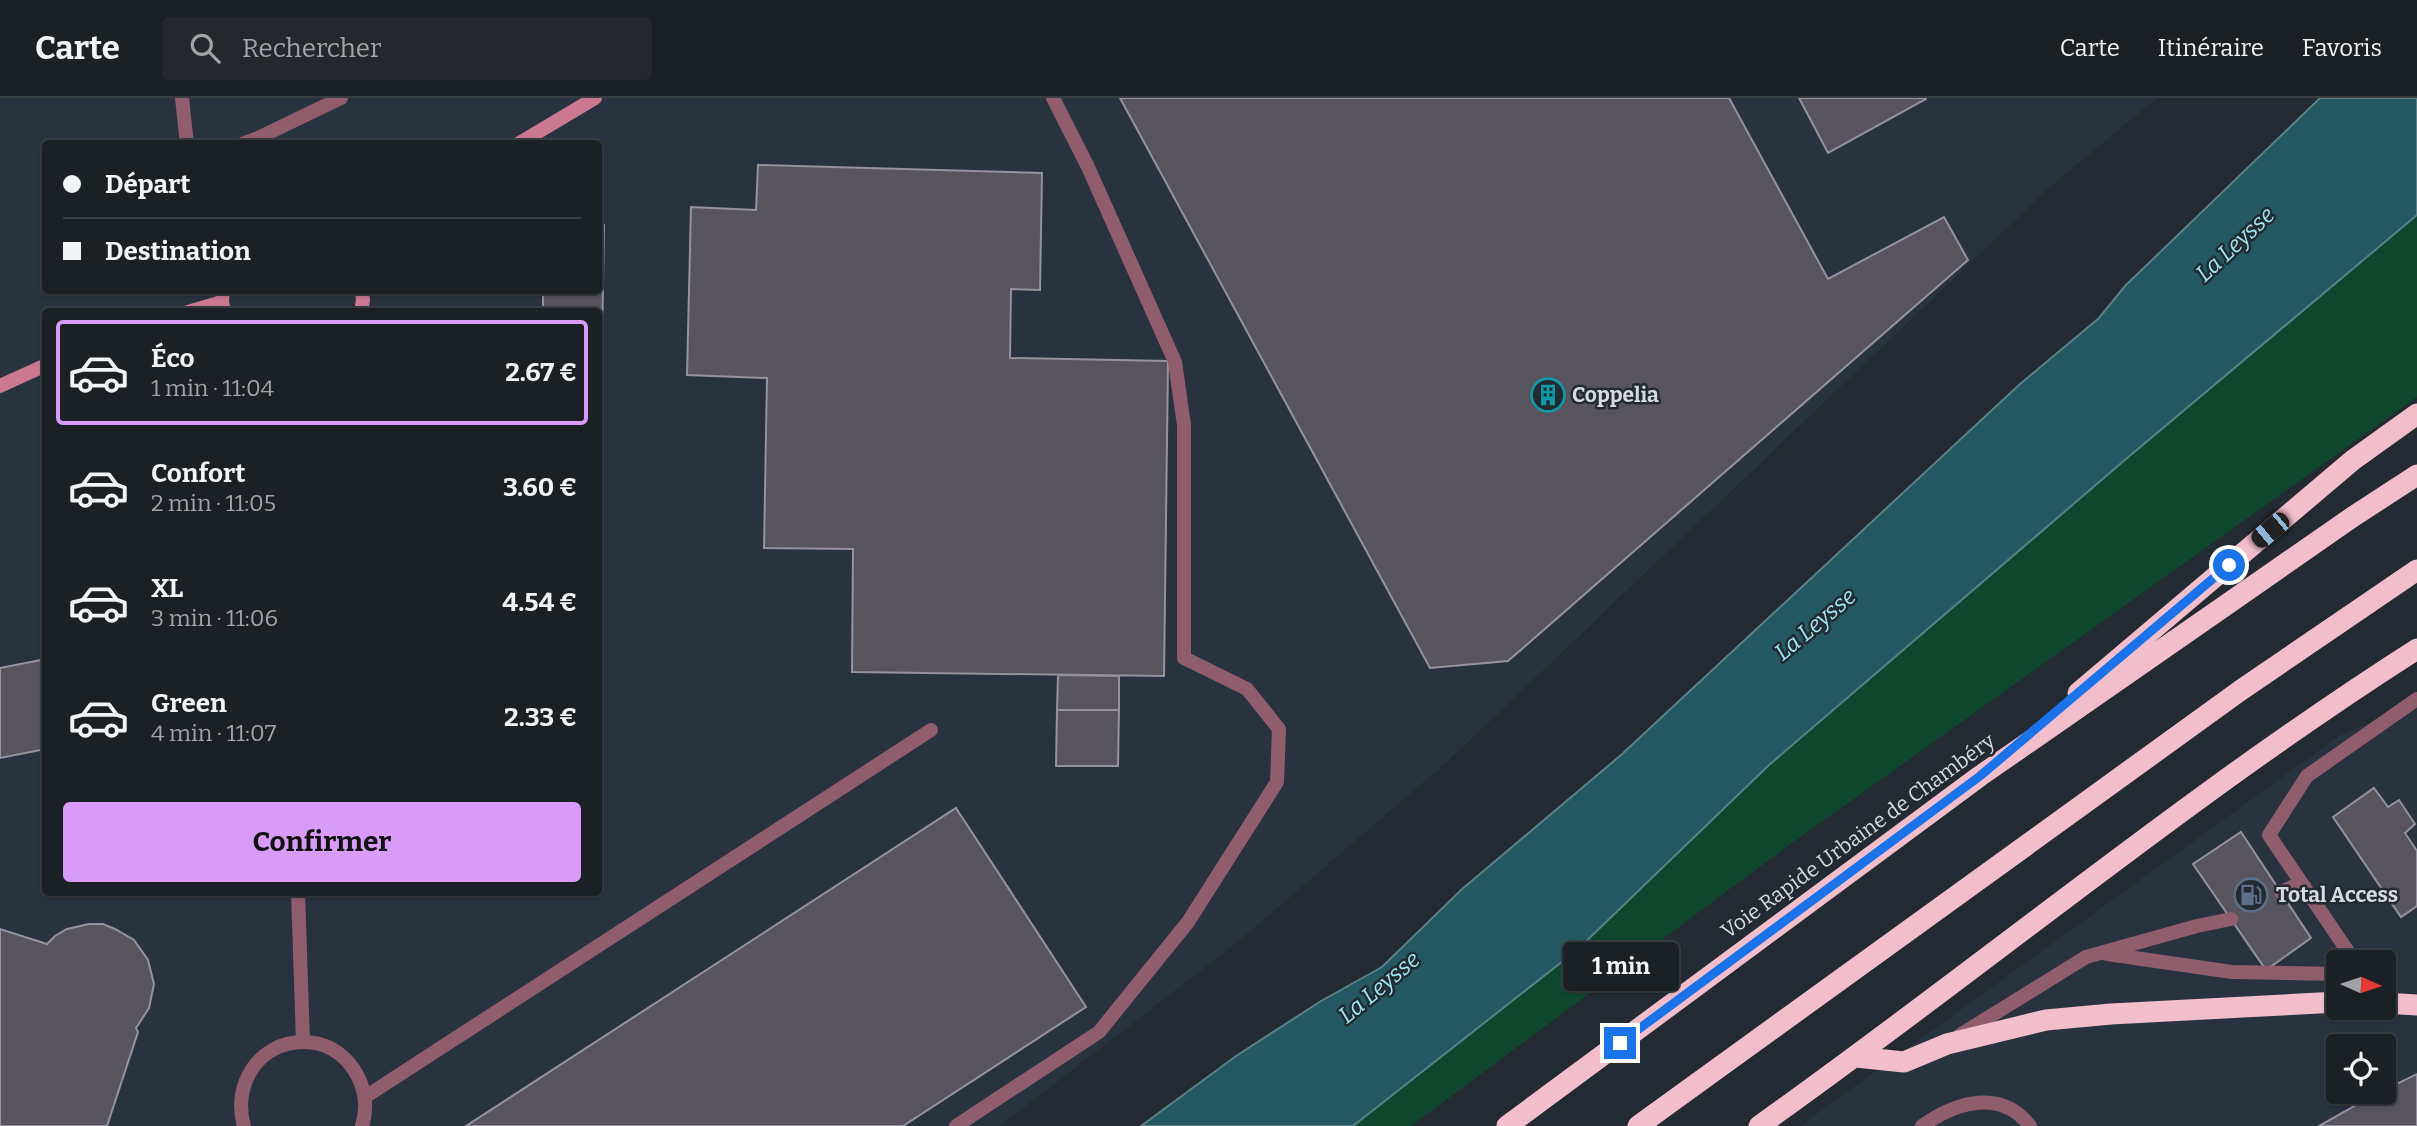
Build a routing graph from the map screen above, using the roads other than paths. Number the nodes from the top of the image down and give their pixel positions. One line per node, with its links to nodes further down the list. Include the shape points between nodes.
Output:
1 (181, 98): 5 (street)
2 (341, 98): 6 (street)
3 (595, 98): 7 (street)
4 (1053, 98): 35 (street, via 1175,362 1184,425 1184,658 1247,689 1279,729 1277,782 1188,922 1099,1032)
5 (186, 140)
6 (253, 140)
7 (525, 140)
8 (223, 301): 9 (street)
9 (201, 308)
10 (42, 367): 11 (street)
11 (0, 386)
12 (2417, 414): 18 (highway, via 2353,460)
13 (2417, 475): 18 (highway, Voie Rapide Urbaine de Chambéry)
14 (2417, 570): 37 (highway, via 2241,690)
15 (2417, 649): 31 (highway, via 2252,758)
16 (2417, 699): 19 (street, via 2307,776 2269,835)
17 (931, 730): 32 (street)
18 (1980, 776): 36 (highway, Voie Rapide Urbaine de Chambéry)
19 (2301, 883): 20 (street); 23 (street)
20 (2281, 892)
21 (298, 896): 29 (street)
22 (2231, 919): 24 (street)
23 (2347, 950)
24 (2098, 953): 25 (street, via 2232,972); 30 (street)
25 (2326, 974)
26 (2326, 1003): 30 (highway, via 2046,1020)
27 (2396, 1004): 28 (highway)
28 (2417, 1006)
29 (303, 1042): 32 (street, via 338,1052 361,1080); 33 (street, via 282,1045 263,1056 249,1072 241,1091)
30 (1947, 1044): 31 (highway, via 1904,1062)
31 (1856, 1057): 38 (highway)
32 (365, 1097): 34 (street)
33 (244, 1126)
34 (362, 1126)
35 (956, 1126)
36 (1507, 1126)
37 (1638, 1126)
38 (1759, 1126)
39 (1922, 1126): 40 (street, via 1976,1102 2008,1107)
40 (2029, 1126)

